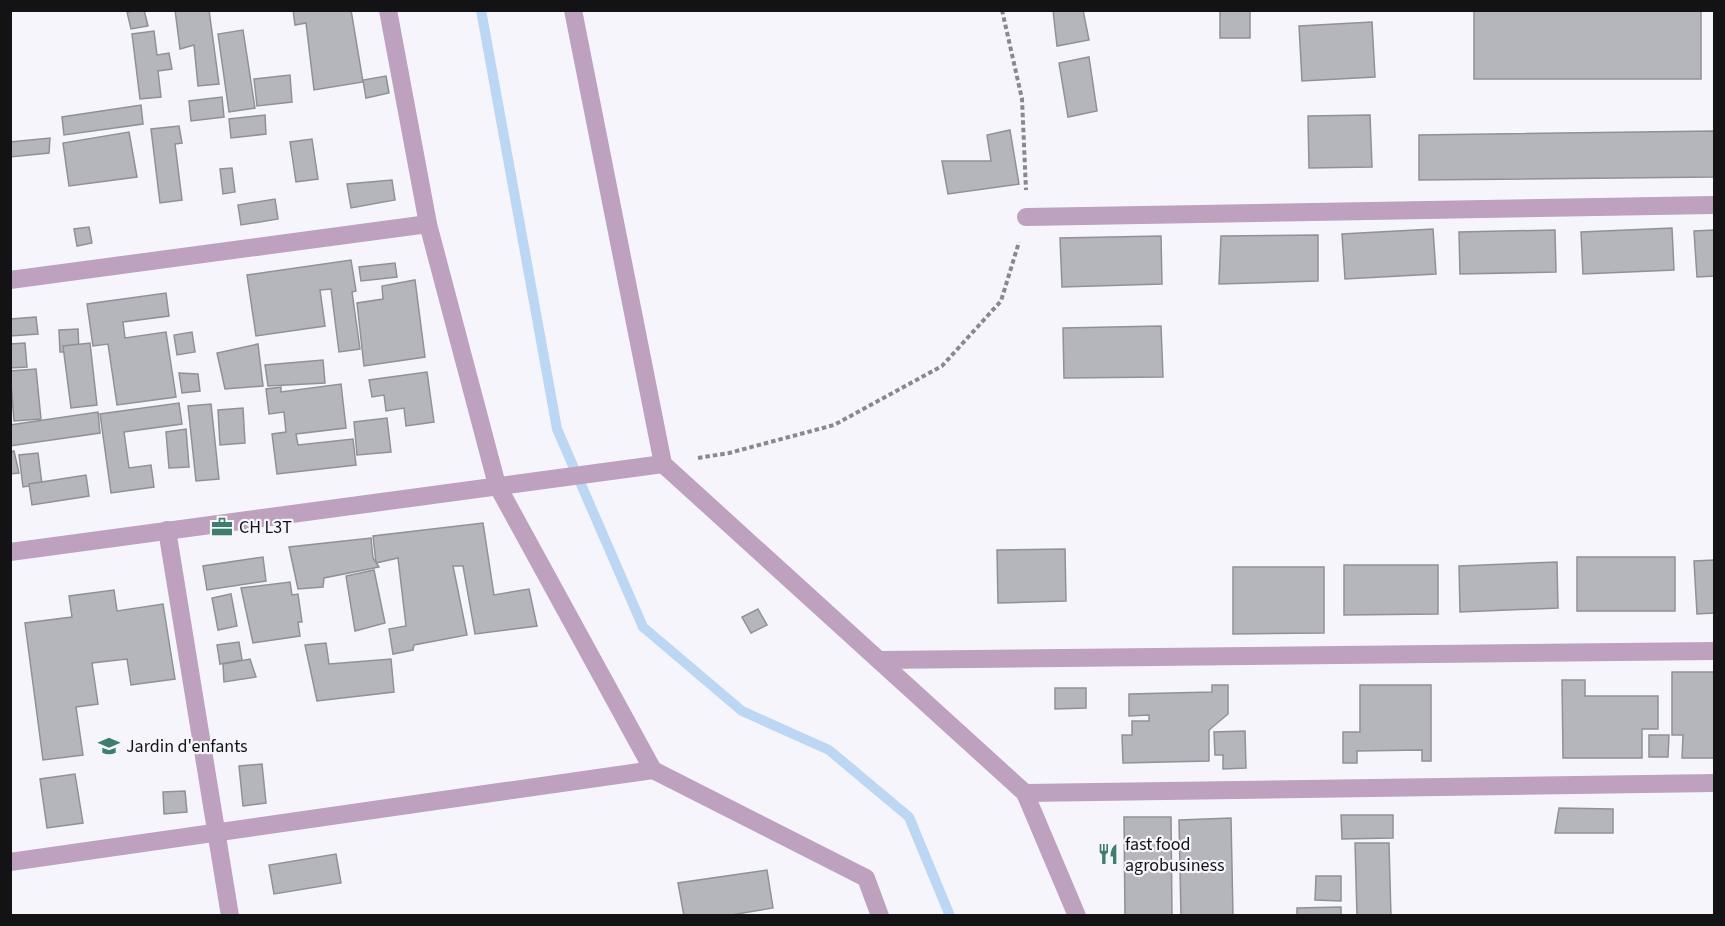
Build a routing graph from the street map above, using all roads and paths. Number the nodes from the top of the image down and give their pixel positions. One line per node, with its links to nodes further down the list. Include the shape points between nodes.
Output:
1 (388, 10): 6 (street)
2 (573, 10): 8 (street)
3 (1002, 10): 5 (path, via 1022,99)
4 (1714, 205): 5 (street)
5 (1026, 217): 8 (path, via 1001,301 942,366 834,425 729,453)
6 (428, 224): 7 (street); 9 (street)
7 (10, 280)
8 (663, 464): 9 (street); 13 (street)
9 (498, 485): 10 (street); 14 (street)
10 (167, 530): 11 (street); 17 (street)
11 (10, 552)
12 (1714, 651): 13 (street)
13 (881, 660): 16 (street)
14 (653, 770): 17 (street); 20 (street, via 866,878)
15 (1714, 783): 16 (street)
16 (1025, 793): 21 (street)
17 (216, 832): 18 (street); 19 (street)
18 (10, 862)
19 (230, 915)
20 (880, 915)
21 (1077, 915)

